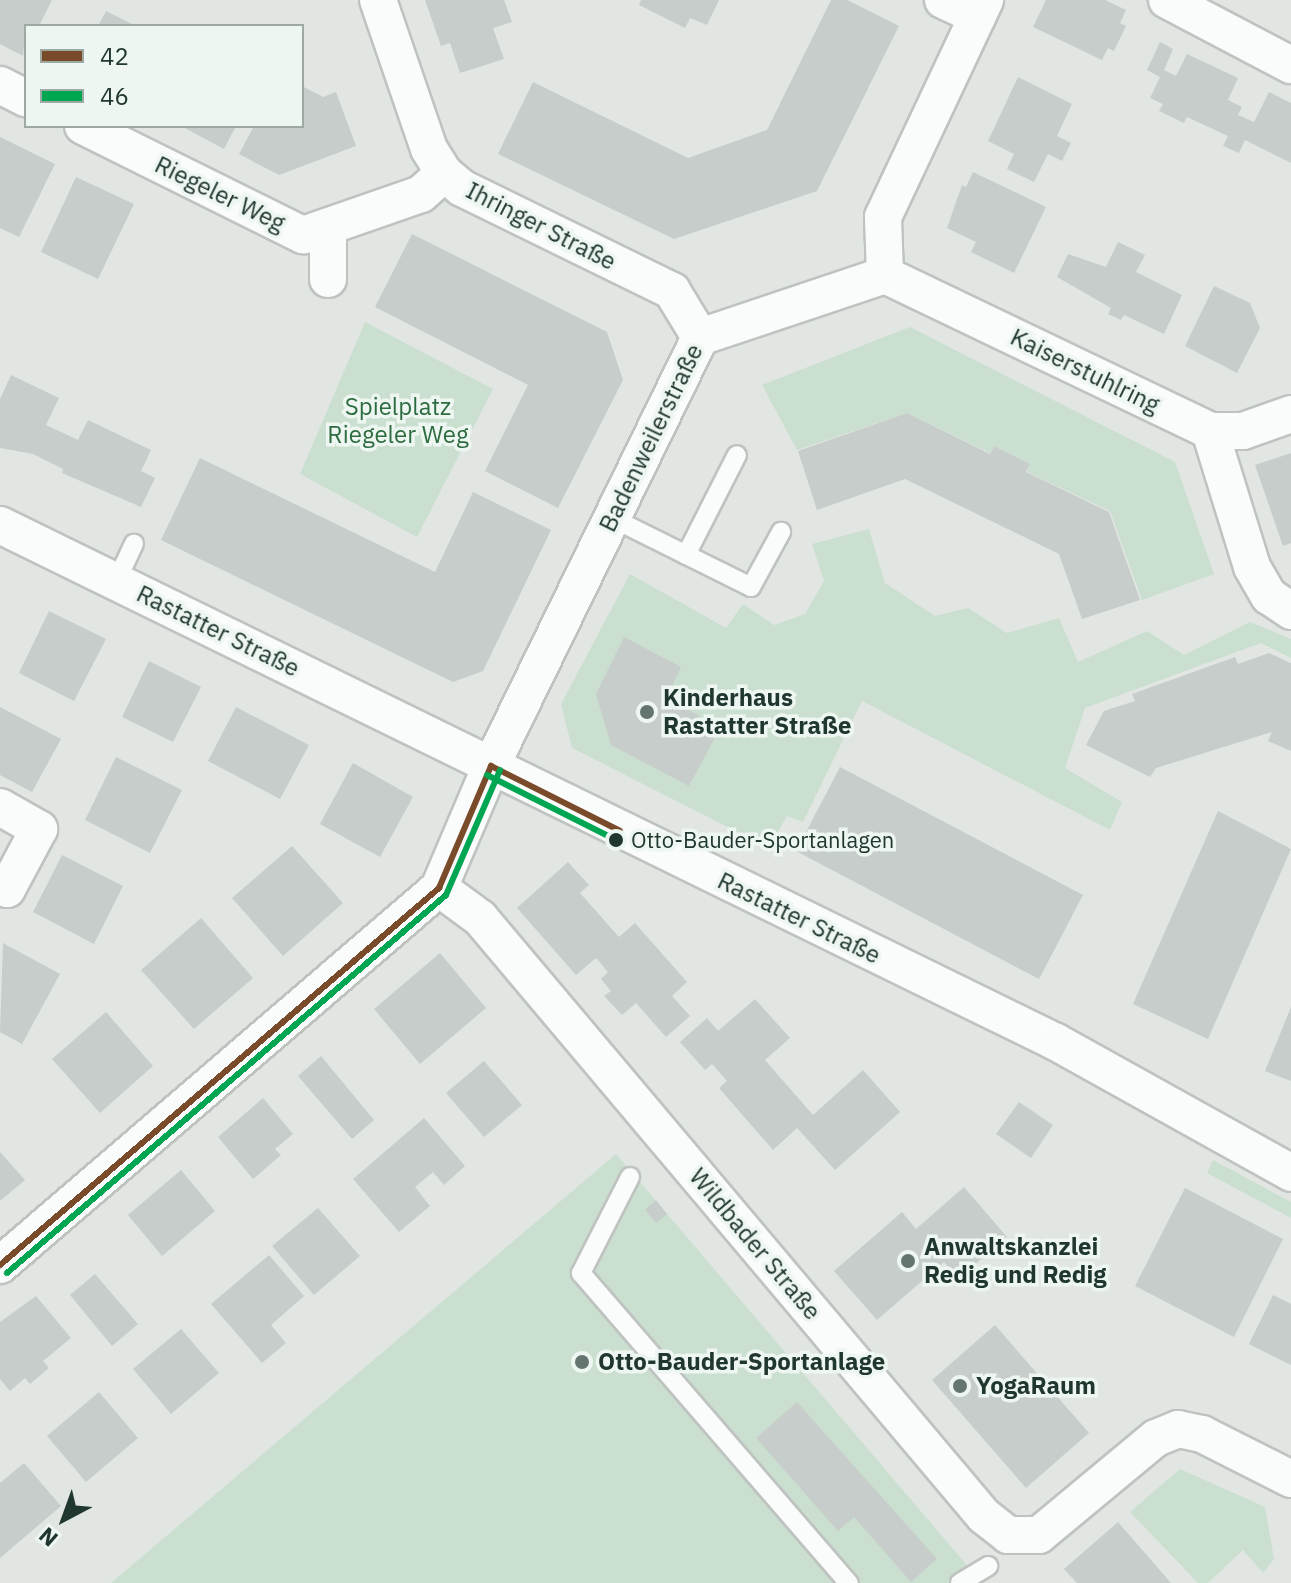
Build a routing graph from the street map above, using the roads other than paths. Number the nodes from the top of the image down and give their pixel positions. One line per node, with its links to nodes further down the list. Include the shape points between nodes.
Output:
1 (378, 0): 9 (street, Ihringer Straße, via 429,149)
2 (943, 0): 4 (street)
3 (1167, 0): 5 (street)
4 (981, 8): 11 (street, via 883,217)
5 (1291, 65)
6 (0, 85): 7 (street)
7 (24, 97)
8 (87, 128): 10 (street, Riegeler Weg, via 303,235)
9 (444, 173): 10 (street, Riegeler Weg, via 421,194); 13 (street, Ihringer Straße, via 462,188 672,291)
10 (328, 227): 12 (street)
11 (885, 275): 13 (street, Badenweilerstraße); 15 (street, Kaiserstuhlring)
12 (328, 279)
13 (700, 337): 17 (street, Badenweilerstraße)
14 (1291, 414): 15 (street, Kaiserstuhlring, via 1243,431)
15 (1210, 431): 23 (street, via 1252,567 1269,596)
16 (737, 455): 21 (lane)
17 (612, 518): 21 (lane); 24 (street, Badenweilerstraße)
18 (0, 525): 22 (street, Rastatter Straße)
19 (781, 532): 21 (lane, via 751,587)
20 (134, 544): 22 (lane)
21 (686, 555)
22 (117, 580): 24 (street, Rastatter Straße)
23 (1291, 611)
24 (491, 766): 27 (street, Badenweilerstraße); 28 (street, Rastatter Straße, via 1056,1042)
25 (0, 807): 26 (street, via 39,829 7,889)
26 (0, 885)
27 (439, 888): 30 (street); 31 (street, Wildbader Straße, via 480,918 984,1516 1008,1535 1039,1535 1156,1438 1178,1429 1202,1434)
28 (1291, 1173)
29 (630, 1177): 33 (lane, via 581,1273)
30 (0, 1265)
31 (1291, 1479)
32 (988, 1566): 34 (lane)
33 (849, 1583)
34 (960, 1583)

